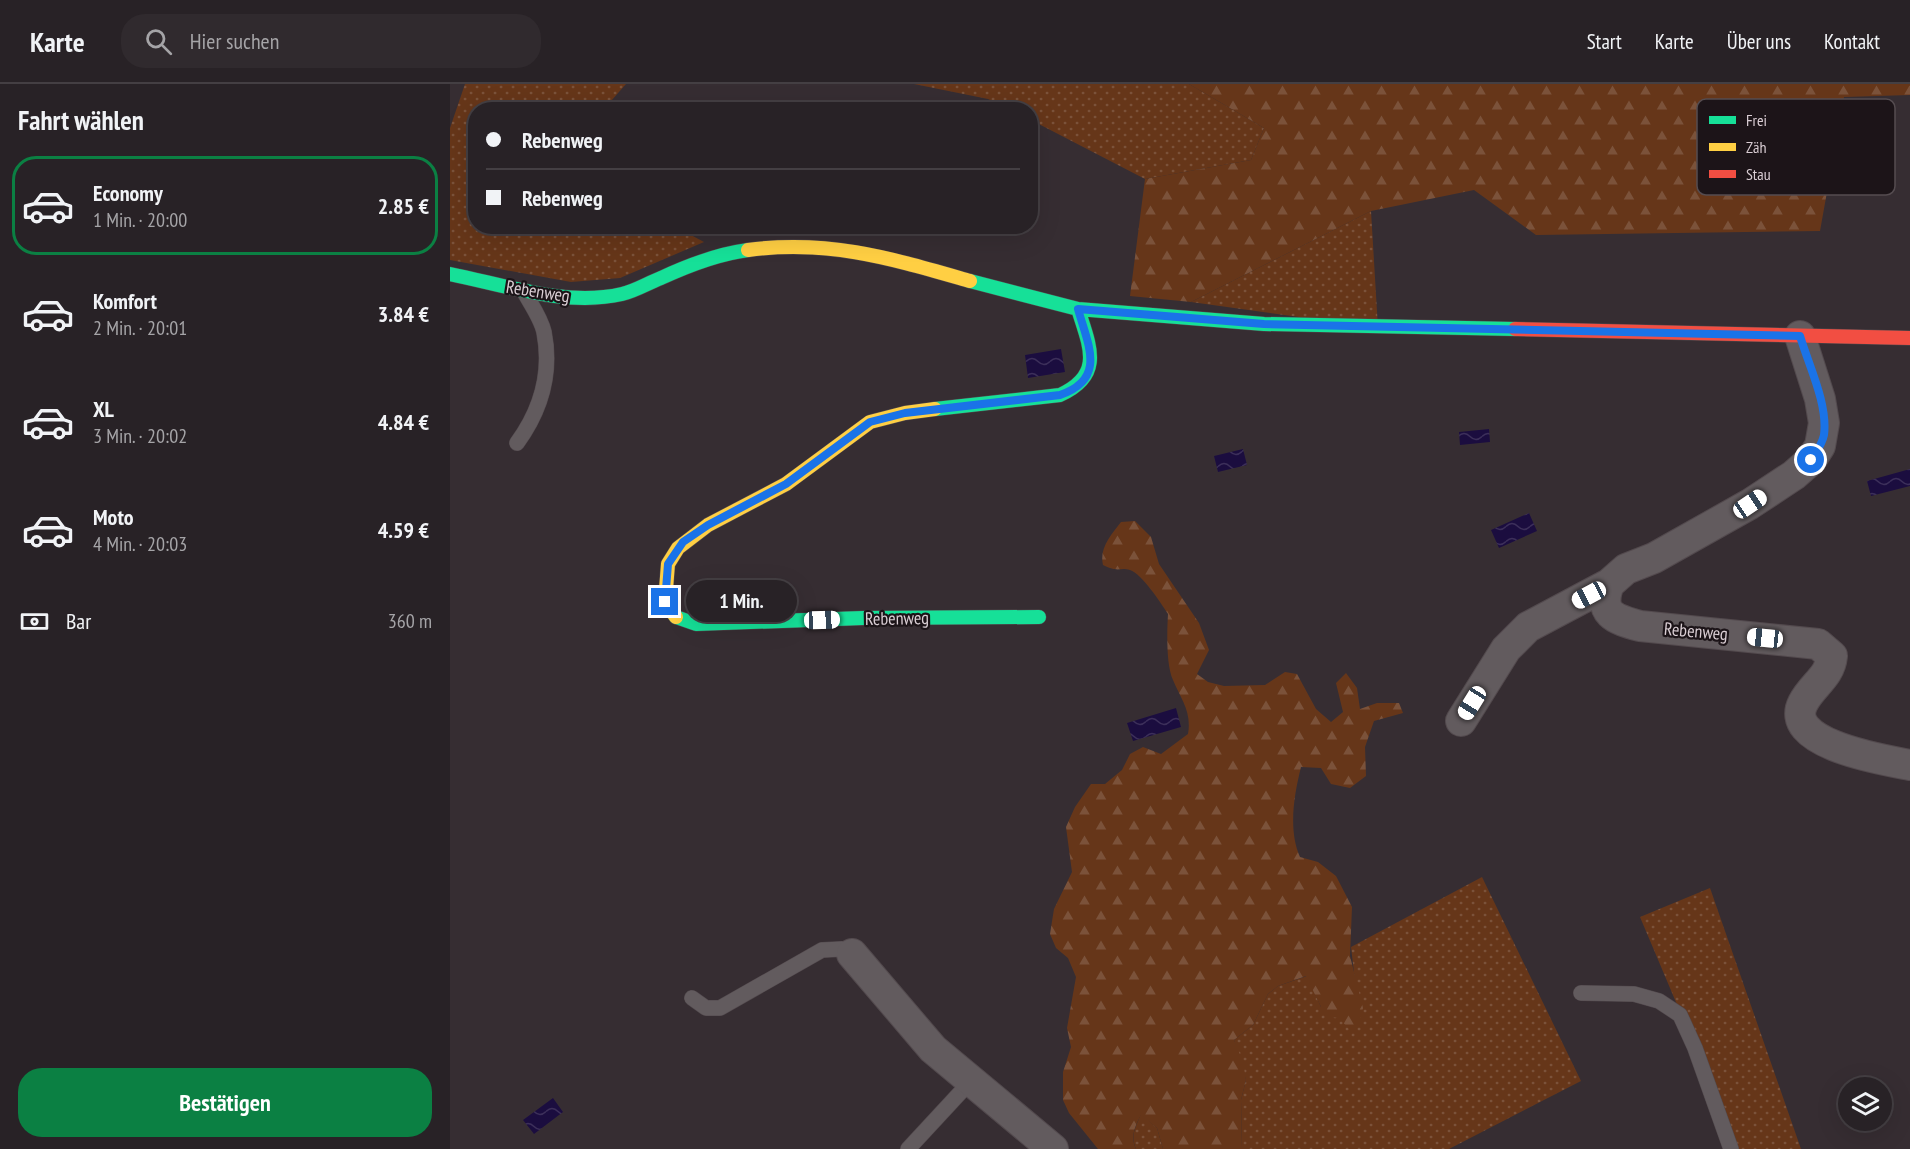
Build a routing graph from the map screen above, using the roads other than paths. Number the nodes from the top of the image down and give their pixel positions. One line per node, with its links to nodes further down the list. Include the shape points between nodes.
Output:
1 (450, 274): 2 (street, Rebenweg)
2 (523, 290): 3 (street, Rebenweg, via 567,298 624,294 727,253 777,246 821,246 876,254); 6 (lane, via 544,331 545,363 543,397 533,421)
3 (1078, 309): 4 (street, Rebenweg, via 1264,324); 8 (street, Rebenweg, via 1091,365 1080,386 1060,395 876,418 786,484 690,537 672,556 665,579 664,597 669,612 696,624)
4 (1800, 336): 5 (street, Rebenweg); 7 (street, via 1824,423 1820,446 1811,460 1750,504 1654,558 1626,569)
5 (1910, 338)
6 (517, 443)
7 (1609, 584): 9 (street, via 1528,627 1506,649); 10 (street, Rebenweg, via 1604,597 1611,615 1640,626 1818,644 1832,656 1831,665 1800,709 1804,728 1825,742)
8 (1039, 616)
9 (1461, 721)
10 (1910, 765)
11 (852, 954): 13 (lane, via 842,949 822,950 720,1008 706,1008); 14 (street, via 933,1049)
12 (1581, 993): 17 (lane, via 1634,994 1659,1001 1680,1015)
13 (692, 998)
14 (971, 1081): 15 (lane); 16 (street)
15 (908, 1149)
16 (1053, 1149)
17 (1731, 1149)

